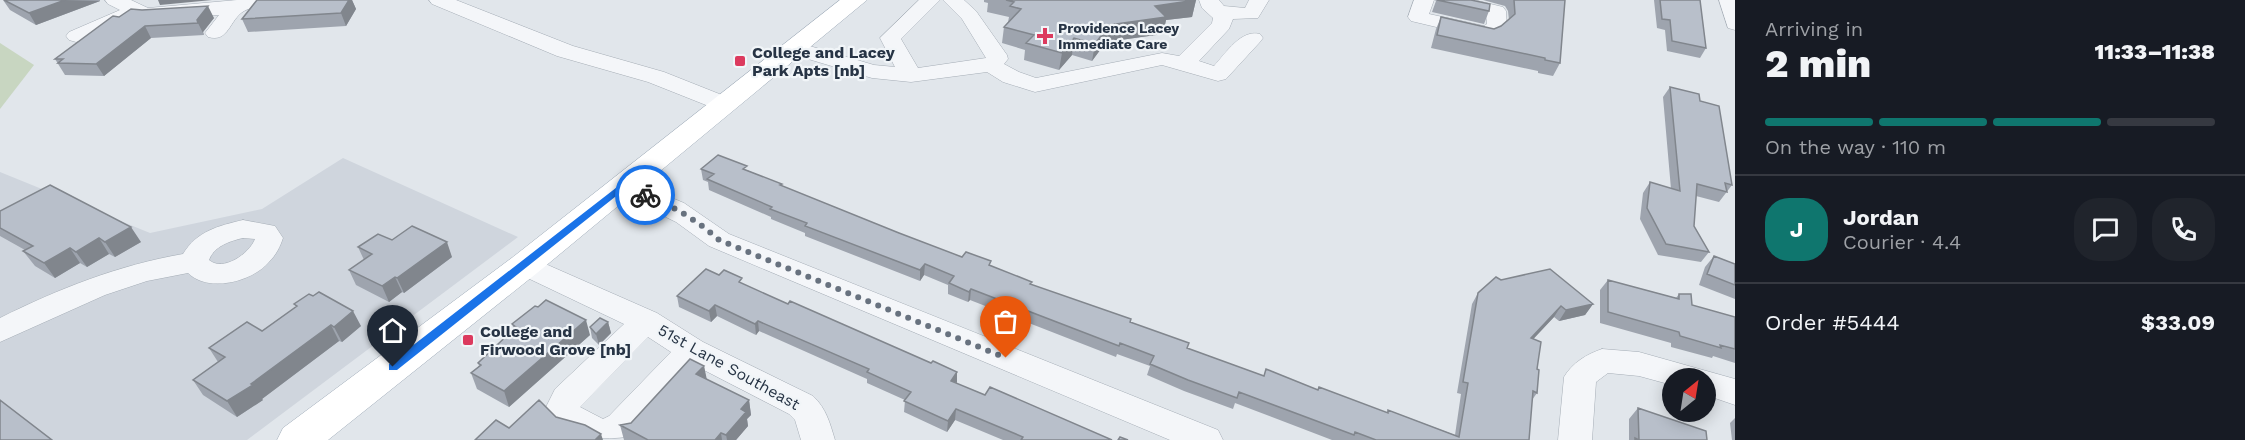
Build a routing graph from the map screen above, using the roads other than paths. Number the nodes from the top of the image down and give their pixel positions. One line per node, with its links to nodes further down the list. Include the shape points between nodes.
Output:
1 (285, 0): 12 (street, via 252,1)
2 (439, 0): 21 (street, via 566,51 656,76)
3 (855, 0): 17 (main road)
4 (930, 0): 20 (street, via 890,38)
5 (953, 0): 19 (street, via 969,15 996,55)
6 (1259, 0): 11 (street, via 1251,14)
7 (1424, 0): 8 (street, via 1418,17 1487,33 1497,27 1496,11)
8 (1449, 0)
9 (1729, 0): 13 (street)
10 (131, 4): 12 (street, via 148,14); 15 (street)
11 (1214, 6): 16 (street, via 1223,16 1222,25)
12 (235, 8): 14 (street)
13 (1735, 24)
14 (215, 33)
15 (76, 36)
16 (1207, 42): 18 (street); 18 (street, via 1246,45 1218,75)
17 (796, 48): 20 (street, via 872,71); 21 (main road)
18 (1184, 63): 19 (street, via 1162,59 1035,85)
19 (991, 65): 20 (street)
20 (911, 75)
21 (724, 104): 22 (main road)
22 (624, 186): 24 (main road); 33 (street, via 673,207 719,240)
23 (194, 262): 26 (street, via 165,266 112,283)
24 (525, 265): 25 (street, 51st Lane Southeast); 31 (main road)
25 (646, 321): 27 (street, 51st Lane Southeast); 27 (street, via 567,398 564,407 568,417 598,432 609,433 621,426)
26 (0, 331)
27 (692, 350): 32 (street, 51st Lane Southeast, via 801,405 810,414)
28 (1662, 370): 34 (street, via 1602,361 1580,377)
29 (1716, 386): 30 (street)
30 (1735, 392)
31 (298, 440)
32 (818, 440)
33 (1206, 440)
34 (1575, 440)

